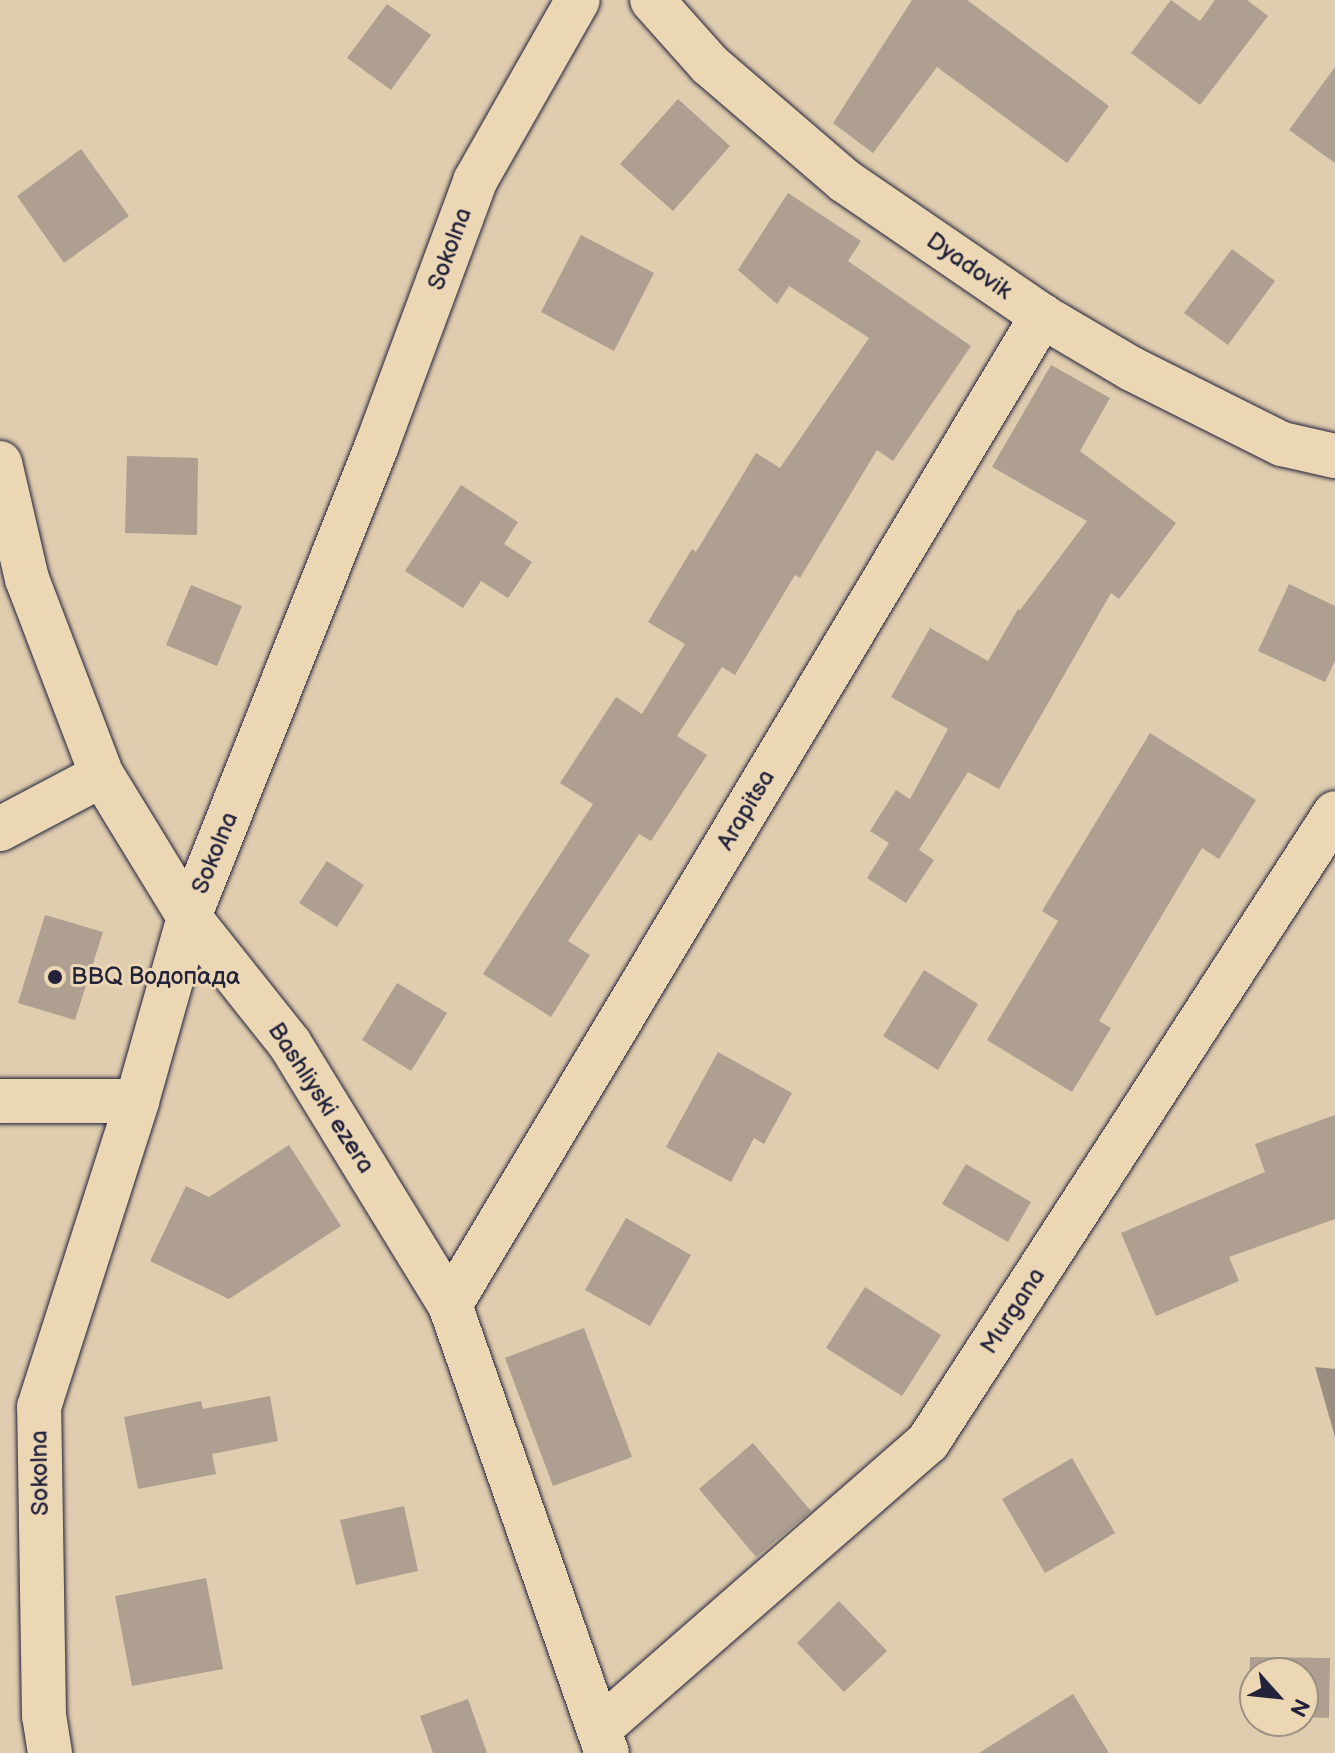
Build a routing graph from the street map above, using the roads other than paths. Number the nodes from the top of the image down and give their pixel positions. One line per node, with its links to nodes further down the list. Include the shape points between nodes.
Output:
1 (578, 0): 9 (street, Sokolna, via 475,181 377,445)
2 (652, 0): 3 (street, Dyadovik, via 710,65 845,181)
3 (1042, 316): 4 (street, Dyadovik, via 1132,369 1282,444); 12 (street, Arapitsa)
4 (1335, 456)
5 (0, 463): 6 (street, Bashliyski ezera, via 27,579)
6 (102, 775): 8 (street); 9 (street, Bashliyski ezera)
7 (1335, 813): 13 (street, Murgana, via 928,1442)
8 (0, 829)
9 (189, 917): 11 (street, Sokolna); 12 (street, Bashliyski ezera, via 290,1044)
10 (0, 1101): 11 (street)
11 (137, 1101): 14 (street, Sokolna, via 39,1407 44,1716)
12 (450, 1305): 13 (street, Bashliyski ezera)
13 (603, 1741)
14 (50, 1753)

